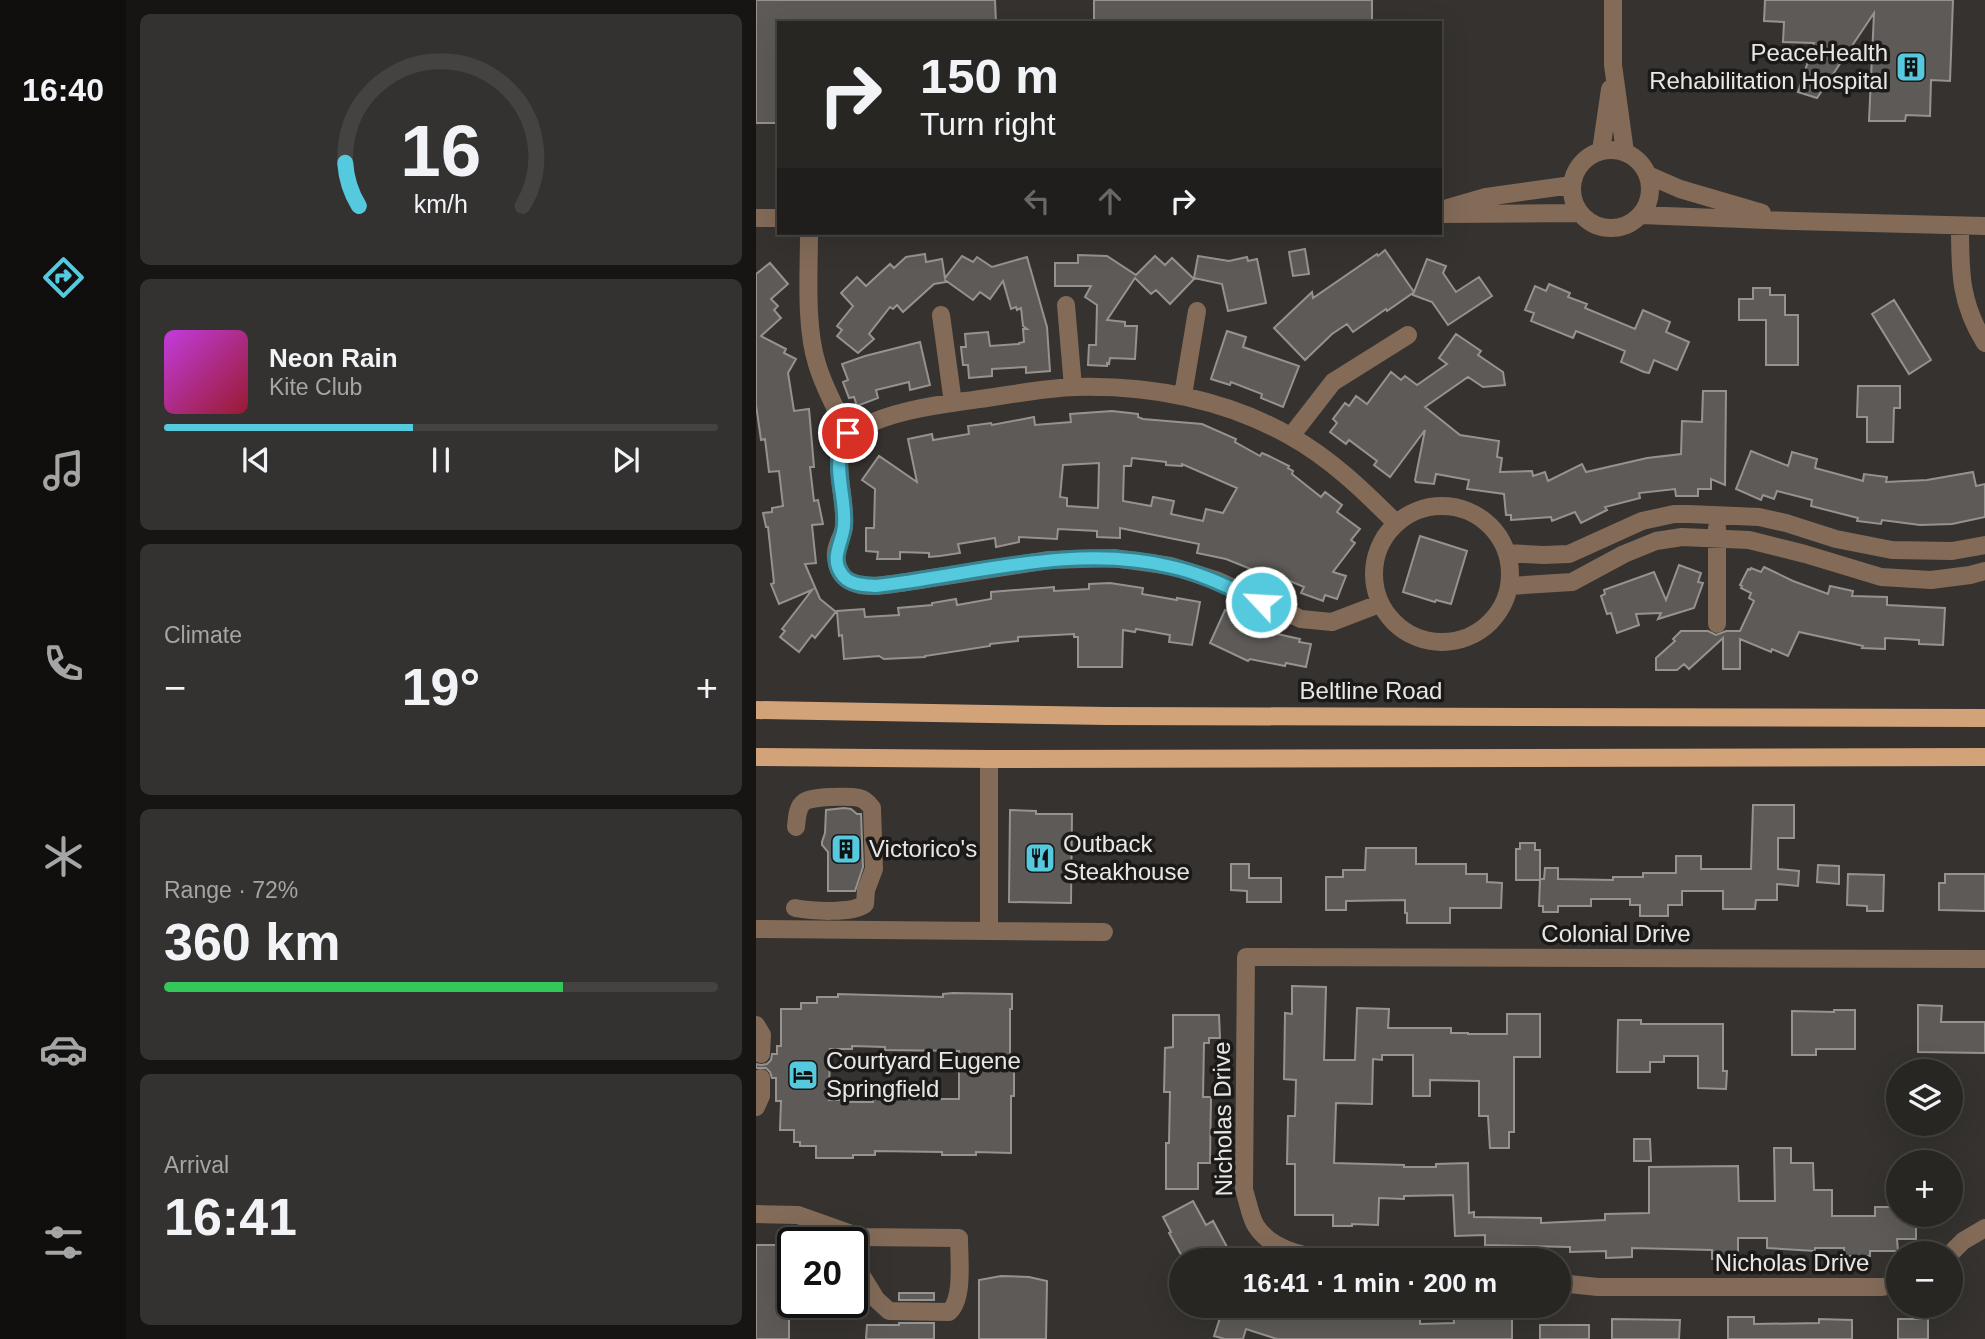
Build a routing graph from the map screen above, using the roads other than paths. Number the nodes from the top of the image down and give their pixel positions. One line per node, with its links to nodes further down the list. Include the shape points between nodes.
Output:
1 (1613, 0): 2 (street)
2 (1614, 65): 3 (street); 4 (street)
3 (1601, 151): 4 (street); 6 (street, via 1581,163)
4 (1625, 152): 5 (street, via 1643,165)
5 (1648, 175): 10 (street, via 1648,203); 13 (street)
6 (1572, 185): 7 (street, via 1486,197); 9 (street)
7 (1442, 211)
8 (1442, 212): 9 (street)
9 (1580, 213): 10 (street, via 1588,221 1610,228)
10 (1640, 215): 13 (street)
11 (756, 218): 12 (street)
12 (777, 218)
13 (1793, 221): 14 (street)
14 (1960, 226): 15 (street); 21 (street, via 1963,291)
15 (1985, 226)
16 (809, 235): 25 (street, via 809,314 816,360)
17 (1066, 305): 22 (street)
18 (1197, 310): 23 (street)
19 (941, 315): 24 (street)
20 (1408, 335): 26 (street, via 1334,382)
21 (1985, 343)
22 (1073, 387): 23 (street); 24 (street)
23 (1184, 395): 26 (street)
24 (953, 403): 25 (street, via 884,417)
25 (848, 433): 34 (street, via 840,450 844,527 836,553 842,576 850,582 876,586 1049,560 1114,558 1171,566 1216,580 1301,619 1332,622)
26 (1291, 436): 28 (street, via 1336,467)
27 (1719, 514): 29 (street); 30 (street, via 1759,517 1892,550 1952,551); 31 (street, via 1674,514 1642,522 1569,554)
28 (1396, 523): 31 (street, via 1426,508 1460,508 1480,517 1497,533); 34 (street, via 1382,540 1374,561 1373,583)
29 (1717, 538): 32 (street, via 1749,540 1881,577 1931,580); 33 (street, via 1656,541 1572,582); 35 (street)
30 (1985, 545)
31 (1507, 553): 33 (street)
32 (1985, 571)
33 (1510, 586): 34 (street, via 1503,607 1490,624 1451,642 1429,642 1409,635 1392,622)
34 (1380, 604)
35 (1717, 624)
36 (756, 710): 37 (main road, Beltline Road, via 1106,716)
37 (1985, 718)
38 (756, 757): 40 (main road)
39 (1985, 757): 40 (main road)
40 (989, 759): 44 (street)
41 (796, 827): 42 (street, via 802,803 813,798 859,798 872,808 874,869 865,904 855,909)
42 (795, 908)
43 (756, 929): 44 (street)
44 (989, 931): 45 (street)
45 (1104, 932)
46 (1246, 957): 47 (street, Colonial Drive); 57 (street, Nicholas Drive, via 1244,1190 1256,1226)
47 (1985, 959)
48 (756, 1025): 49 (street, via 762,1035)
49 (761, 1054)
50 (761, 1078): 51 (street)
51 (756, 1107)
52 (756, 1214): 53 (street, via 798,1215)
53 (821, 1227)
54 (1985, 1228): 56 (street)
55 (868, 1237): 59 (street, via 959,1238 959,1293 949,1312 889,1311)
56 (1963, 1241)
57 (1280, 1248)
58 (1571, 1284): 60 (street, Nicholas Drive)
59 (868, 1286)
60 (1886, 1286)

